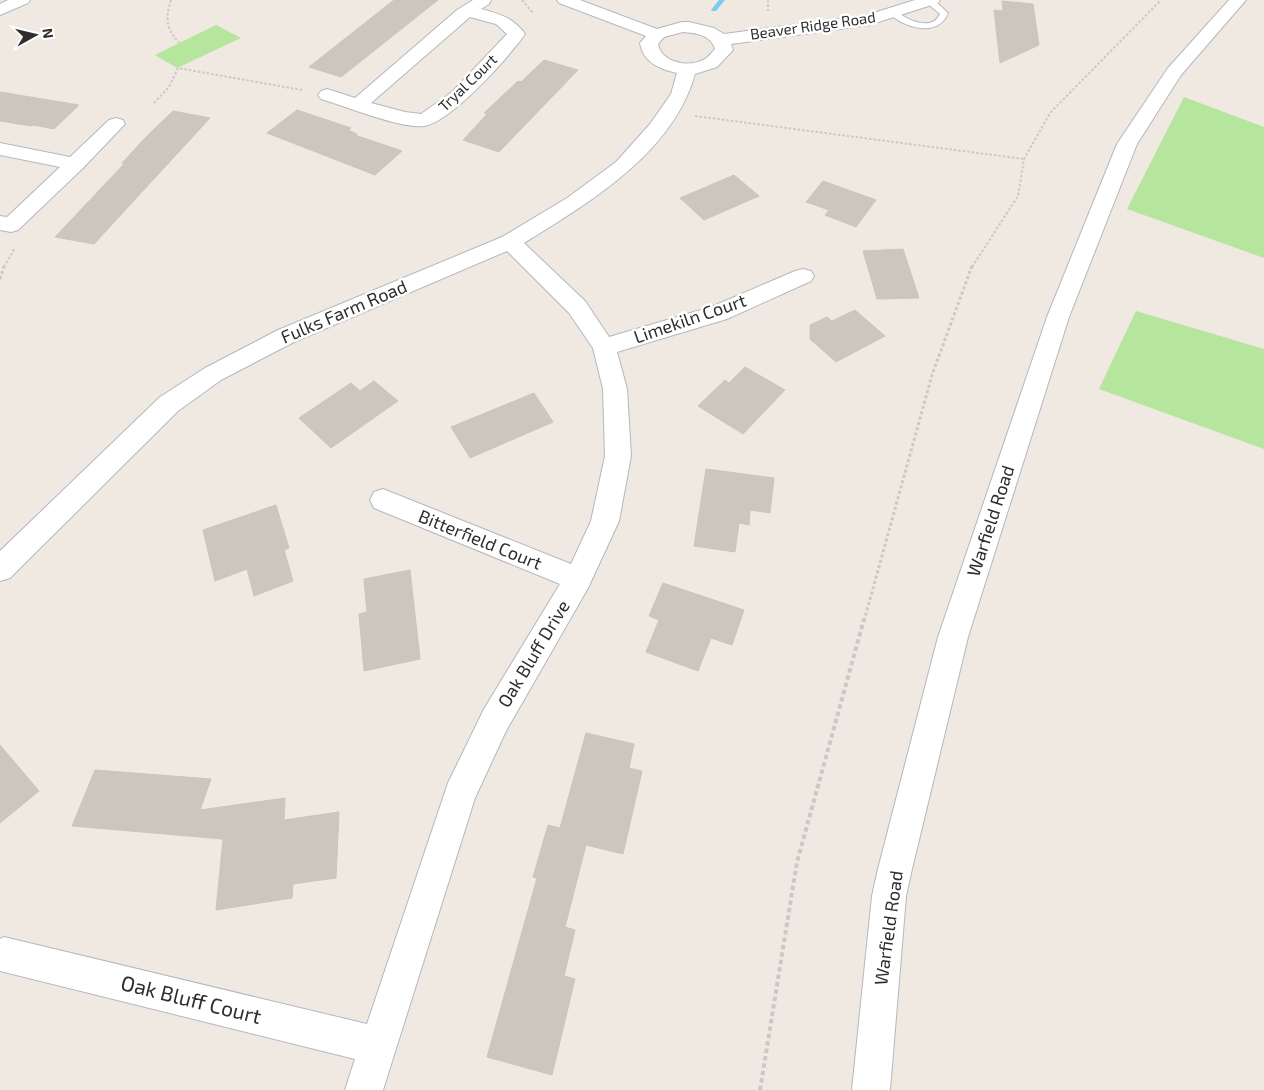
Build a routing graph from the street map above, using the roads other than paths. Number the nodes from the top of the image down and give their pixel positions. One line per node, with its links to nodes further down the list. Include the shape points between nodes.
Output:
1 (22, 0): 6 (street)
2 (484, 0): 7 (street)
3 (565, 0): 8 (street)
4 (931, 0): 9 (street, Beaver Ridge Road, via 869,20)
5 (1238, 0): 26 (street, Warfield Road, via 1174,72 1127,144 1058,318 953,637 895,869 889,896)
6 (0, 10)
7 (468, 11): 12 (street); 12 (street, Tryal Court, via 502,20 512,26 516,34 439,113 424,120 409,119)
8 (656, 34): 9 (street, via 694,28); 10 (street, via 648,49 653,57 669,66)
9 (721, 40): 10 (street, via 724,50 720,59)
10 (687, 69): 17 (street, Fulks Farm Road, via 680,94 657,128 623,166 574,203)
11 (327, 95): 12 (street, Tryal Court)
12 (359, 104)
13 (116, 124): 15 (street)
14 (0, 150): 15 (street)
15 (76, 164): 16 (street, via 10,226)
16 (0, 223)
17 (510, 242): 19 (street, Oak Bluff Drive, via 577,307); 21 (street, Fulks Farm Road, via 286,336 213,374 169,404)
18 (803, 276): 19 (street, Limekiln Court, via 719,313)
19 (604, 347): 22 (street, Oak Bluff Drive, via 615,390 618,456 605,521)
20 (382, 500): 22 (street, Bitterfield Court)
21 (0, 568)
22 (578, 579): 24 (street, Oak Bluff Drive, via 495,720 460,795)
23 (4, 955): 24 (street, Oak Bluff Court)
24 (378, 1046): 25 (street, Oak Bluff Drive)
25 (364, 1090)
26 (871, 1090)

